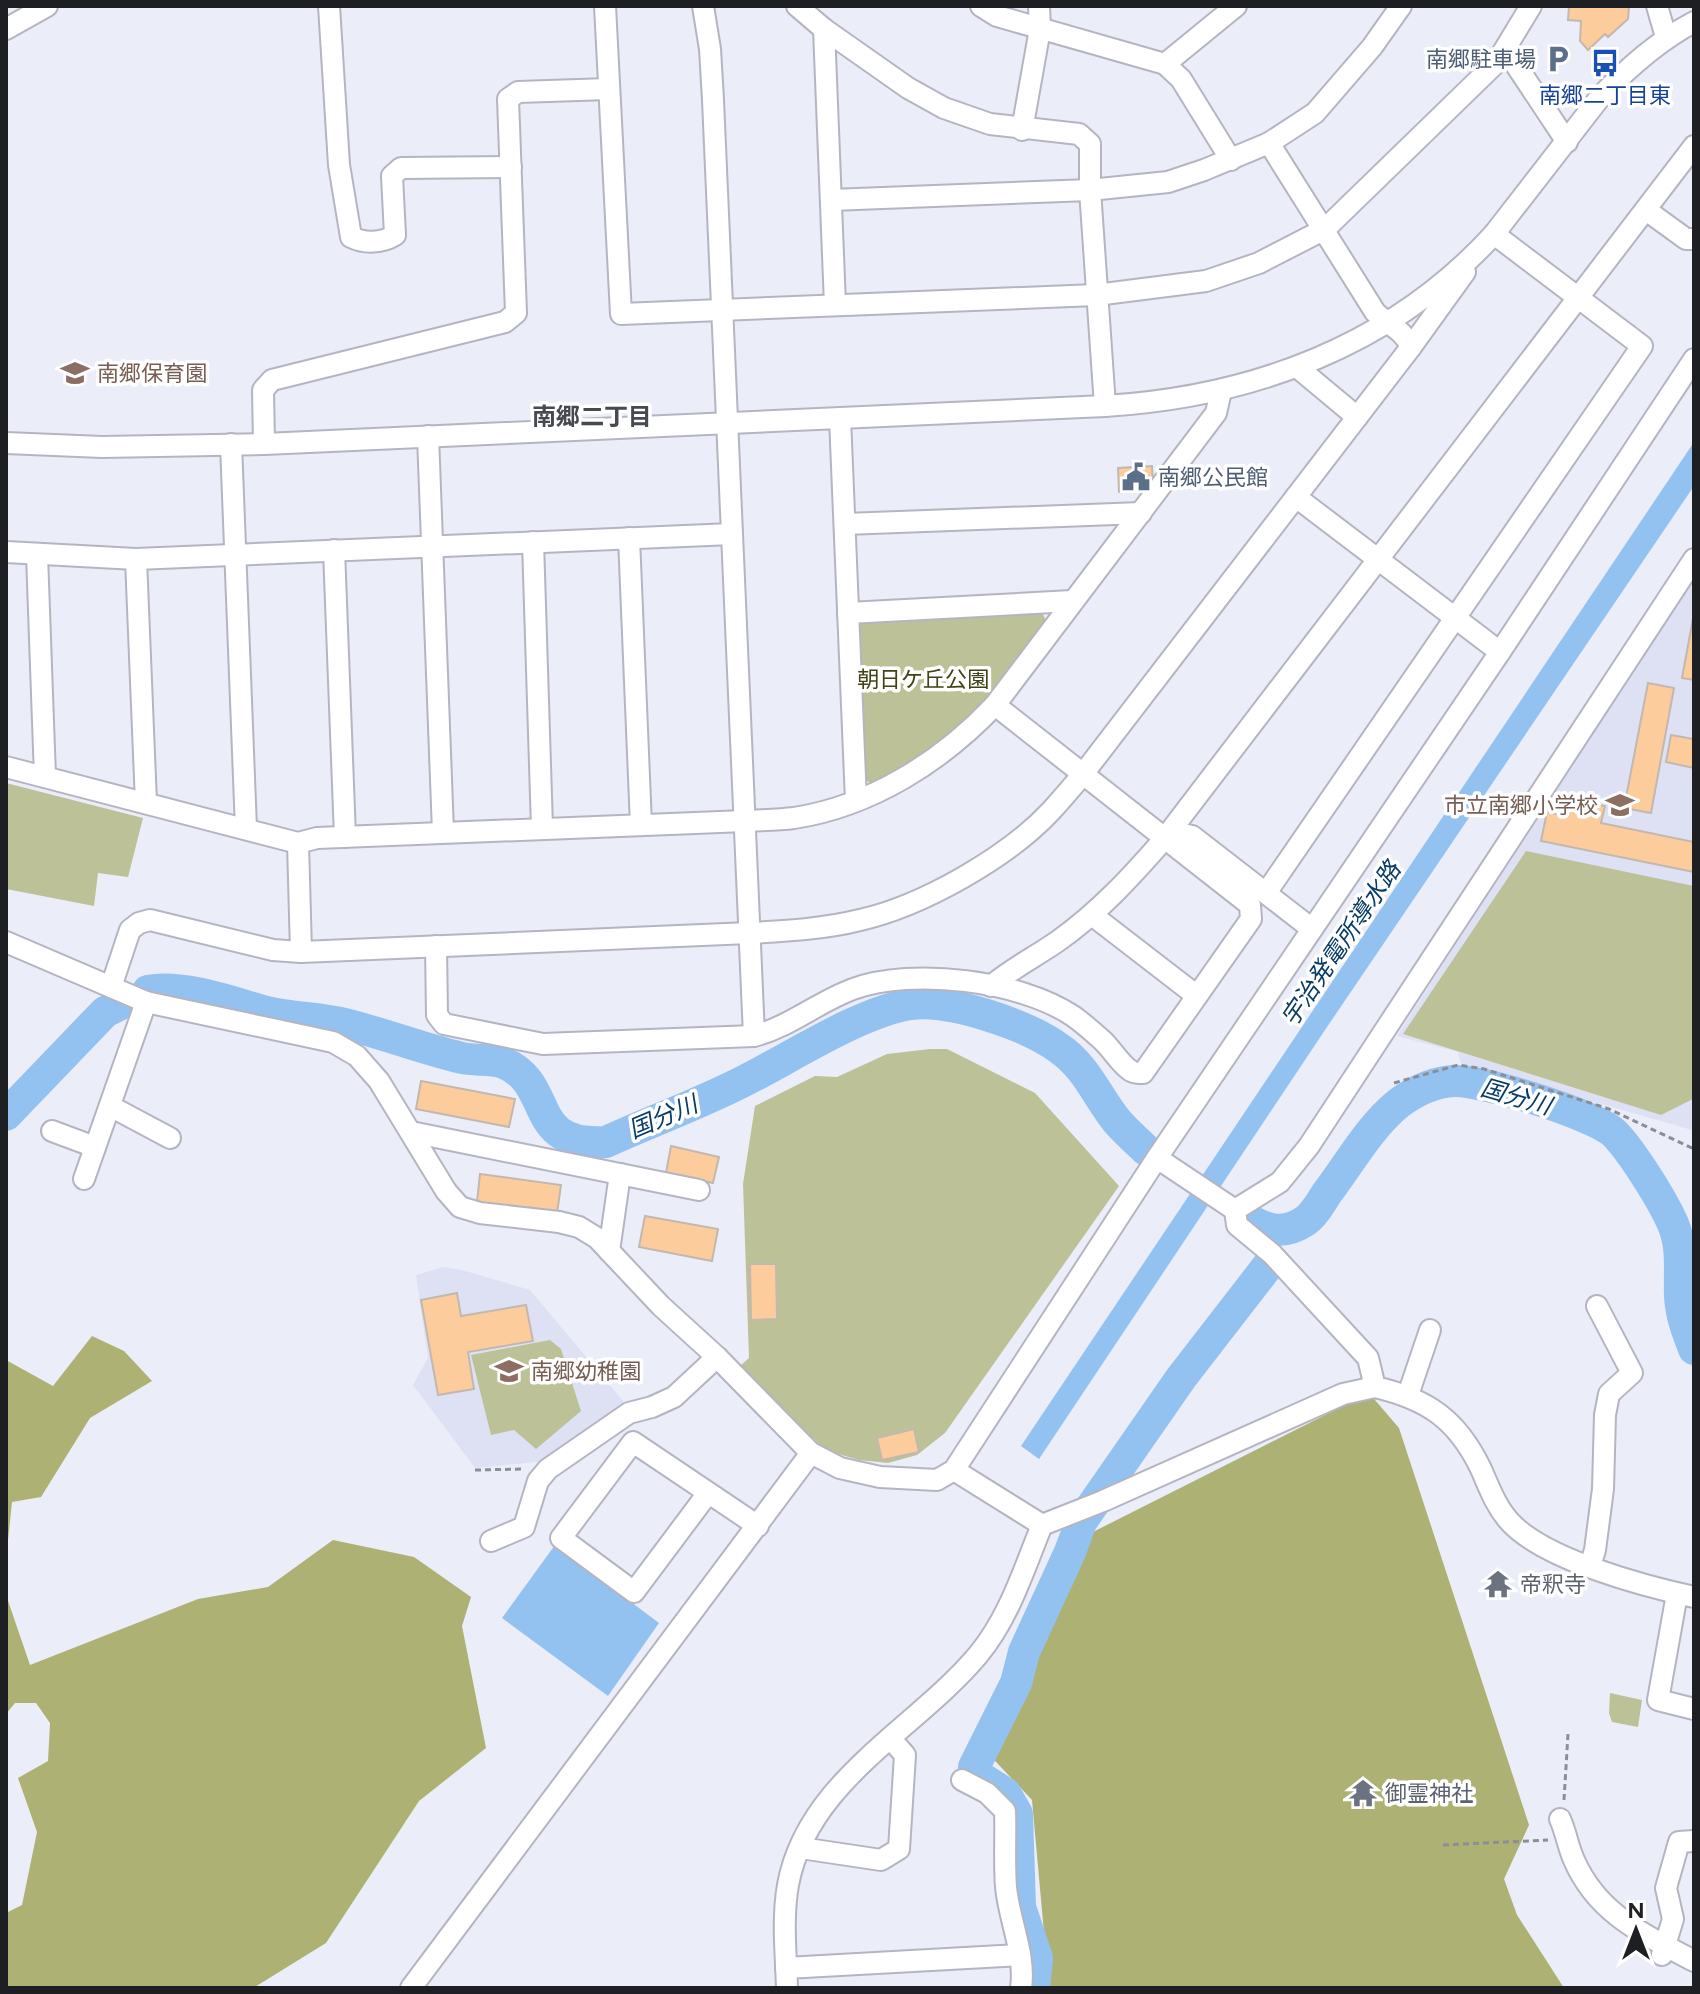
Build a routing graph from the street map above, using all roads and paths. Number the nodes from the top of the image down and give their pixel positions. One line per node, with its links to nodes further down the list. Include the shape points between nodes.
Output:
1 (47, 6): 12 (street)
2 (329, 6): 25 (street, via 339,165 351,237 361,242 395,235 392,176 401,168)
3 (605, 6): 19 (street)
4 (703, 6): 36 (street, via 713,87)
5 (797, 6): 14 (street)
6 (981, 6): 15 (street)
7 (1039, 6): 15 (street)
8 (1236, 6): 18 (street)
9 (1401, 6): 22 (street, via 1315,113)
10 (1531, 6): 17 (street)
11 (1657, 6): 16 (street)
12 (15, 19)
13 (1694, 22): 16 (street)
14 (824, 29): 20 (street, via 944,108); 27 (street)
15 (1040, 29): 18 (street); 20 (street)
16 (1666, 37): 21 (street, via 1601,96)
17 (1506, 50): 21 (street); 29 (street)
18 (1165, 64): 24 (street, via 1181,79)
19 (609, 89): 25 (street, via 518,92 508,99); 36 (street, via 621,314)
20 (1022, 130): 26 (street, via 1079,134 1090,144)
21 (1567, 142): 30 (street)
22 (1269, 143): 24 (street); 29 (street)
23 (1694, 146): 28 (street)
24 (1231, 160): 26 (street, via 1168,182)
25 (511, 167): 49 (street, via 516,313 505,322 272,380 263,390)
26 (1090, 190): 27 (street); 33 (street)
27 (831, 200): 35 (street)
28 (1646, 210): 31 (street, via 1686,239); 34 (street)
29 (1325, 229): 33 (street, via 1259,263 1206,281); 37 (street)
30 (1494, 234): 32 (street); 34 (street)
31 (1694, 239)
32 (1479, 251): 37 (street); 38 (street)
33 (1096, 295): 35 (street); 42 (street)
34 (1578, 299): 63 (street); 66 (street, via 1642,346)
35 (835, 305): 36 (street)
36 (722, 311): 45 (street)
37 (1386, 323): 38 (street, via 1398,327); 40 (street)
38 (1411, 347): 43 (street)
39 (1694, 359): 67 (street)
40 (1297, 367): 41 (street); 43 (street)
41 (1221, 391): 42 (street); 51 (street, via 1216,413)
42 (1105, 406): 44 (street)
43 (1357, 417): 50 (street)
44 (840, 418): 45 (street); 52 (street)
45 (727, 423): 46 (street); 53 (street)
46 (428, 436): 49 (street); 56 (street)
47 (6, 443): 48 (street)
48 (231, 444): 49 (street); 60 (street)
49 (264, 444)
50 (1296, 497): 63 (street); 70 (street)
51 (1141, 513): 52 (street); 64 (street)
52 (845, 524): 65 (street)
53 (732, 534): 54 (street); 74 (street)
54 (629, 538): 55 (street); 75 (street)
55 (533, 542): 56 (street); 76 (street)
56 (432, 546): 57 (street); 78 (street)
57 (334, 550): 60 (street); 79 (street)
58 (6, 552): 59 (street)
59 (37, 555): 61 (street); 71 (street)
60 (235, 555): 61 (street); 77 (street)
61 (136, 559): 73 (street)
62 (1694, 559): 105 (street, via 1309,1146 1280,1182)
63 (1378, 560): 66 (street); 80 (street)
64 (1072, 601): 65 (street); 68 (street)
65 (848, 613): 72 (street)
66 (1455, 619): 67 (street); 82 (street)
67 (1500, 652): 84 (street)
68 (995, 705): 70 (street); 72 (street, via 945,752)
69 (6, 767): 71 (street)
70 (1083, 774): 80 (street); 85 (street, via 1016,842 957,881 862,920)
71 (45, 777): 73 (street)
72 (856, 801): 74 (street, via 793,818)
73 (146, 803): 77 (street)
74 (745, 821): 75 (street); 85 (street)
75 (641, 825): 76 (street)
76 (542, 828): 78 (street)
77 (246, 829): 81 (street)
78 (443, 832): 79 (street)
79 (345, 837): 81 (street)
80 (1165, 838): 82 (street, via 1178,833 1192,836); 83 (street); 91 (street, via 1250,905 1251,919)
81 (298, 843): 88 (street)
82 (1266, 893): 84 (street)
83 (1092, 915): 89 (street); 91 (street)
84 (1312, 929): 101 (street)
85 (749, 933): 87 (street); 93 (street)
86 (6, 942): 90 (street)
87 (436, 946): 88 (street); 93 (street, via 437,1015 444,1024 543,1044)
88 (301, 952): 90 (street, via 150,920 130,930)
89 (991, 986): 91 (street, via 1072,1015 1136,1073 1143,1073); 93 (street, via 901,977 853,989 780,1029)
90 (111, 987): 92 (street)
91 (1197, 996)
92 (146, 1002): 95 (street); 97 (street, via 333,1042 357,1056 379,1081)
93 (754, 1036)
94 (1394, 1083): 100 (path, via 1458,1065 1484,1069 1609,1109)
95 (110, 1106): 98 (street); 99 (street)
96 (52, 1131): 99 (street)
97 (411, 1132): 102 (street); 106 (street, via 460,1207 579,1227)
98 (170, 1138)
99 (95, 1147): 103 (street)
100 (1694, 1149)
101 (1157, 1158): 105 (street); 115 (street)
102 (620, 1174): 104 (street); 106 (street)
103 (84, 1179)
104 (699, 1190)
105 (1235, 1210): 110 (street, via 1237,1225 1272,1254 1368,1358)
106 (609, 1251): 109 (street)
107 (1597, 1306): 120 (street, via 1632,1373 1609,1394 1603,1489)
108 (1430, 1330): 111 (street)
109 (717, 1357): 112 (street); 113 (street, via 674,1397 629,1413)
110 (1375, 1387): 111 (street); 117 (street, via 1343,1394)
111 (1408, 1395): 120 (street, via 1453,1426 1512,1524 1548,1549)
112 (811, 1453): 115 (street, via 840,1468 880,1477 937,1480); 118 (street)
113 (548, 1469): 114 (path); 119 (street, via 538,1481 524,1527)
114 (475, 1470)
115 (954, 1470): 117 (street)
116 (708, 1493): 116 (street, via 633,1442 561,1538 634,1592); 118 (street)
117 (1042, 1525): 124 (street, via 1006,1611 980,1653)
118 (758, 1526): 135 (street)
119 (491, 1541)
120 (1590, 1566): 121 (street)
121 (1685, 1596): 122 (street, via 1658,1700)
122 (1694, 1709)
123 (1568, 1734): 126 (path)
124 (890, 1738): 130 (street, via 838,1787); 130 (street, via 905,1755 899,1849 881,1860)
125 (962, 1780): 132 (street, via 987,1793 1005,1811 1006,1886)
126 (1560, 1819): 127 (street)
127 (1568, 1839): 129 (path); 131 (street, via 1577,1866 1601,1903)
128 (1694, 1841): 131 (street, via 1679,1842 1666,1888 1673,1919)
129 (1443, 1845)
130 (801, 1848): 134 (street, via 784,1914)
131 (1663, 1950): 133 (street)
132 (1020, 1955): 134 (street); 136 (street)
133 (1694, 1961)
134 (786, 1978)
135 (411, 1988)
136 (1021, 1988)

